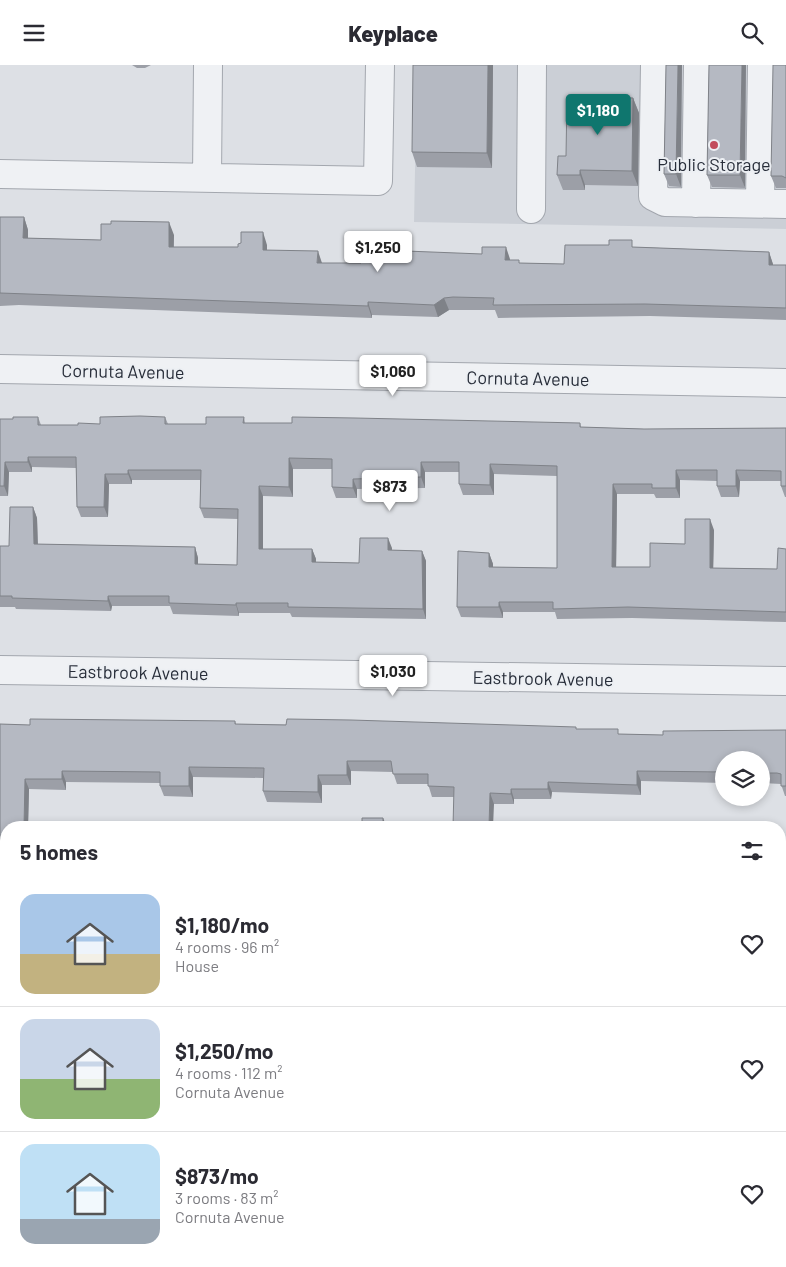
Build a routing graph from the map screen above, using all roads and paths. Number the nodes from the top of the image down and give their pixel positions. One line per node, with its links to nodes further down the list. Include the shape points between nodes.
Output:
1 (208, 65): 8 (street)
2 (380, 65): 8 (street, via 378,181)
3 (532, 65): 11 (street)
4 (655, 65): 9 (street, via 654,196 665,202)
5 (698, 65): 9 (street)
6 (762, 65): 10 (street)
7 (0, 174): 8 (street)
8 (207, 178)
9 (696, 203): 10 (street)
10 (773, 204)
11 (530, 209)
12 (0, 369): 13 (street, Cornuta Avenue)
13 (786, 383)
14 (0, 670): 15 (street, Eastbrook Avenue)
15 (786, 681)

